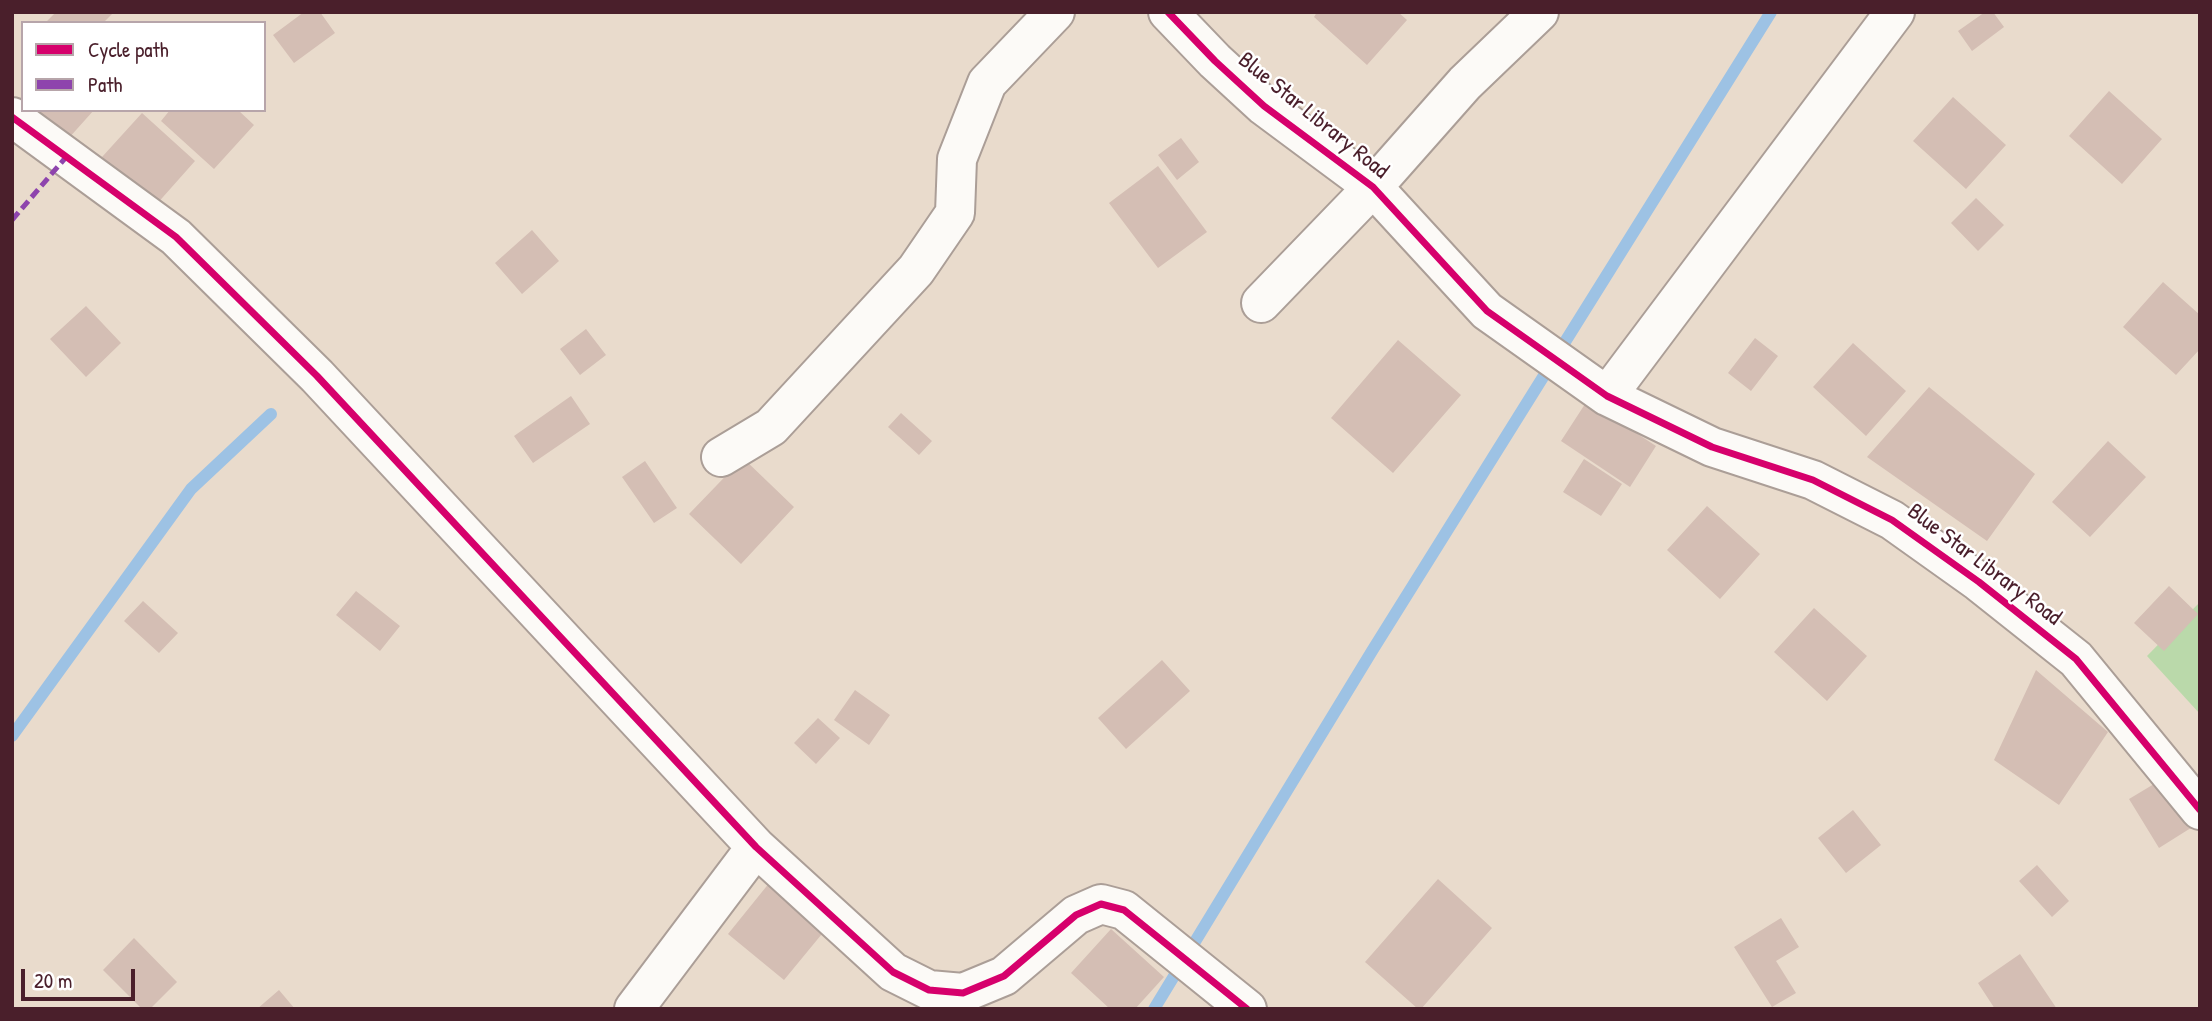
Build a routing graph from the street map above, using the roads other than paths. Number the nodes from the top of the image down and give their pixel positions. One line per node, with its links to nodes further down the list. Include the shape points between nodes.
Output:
1 (1055, 12): 9 (street, via 987,83 957,159 956,213 916,270 771,427)
2 (1168, 12): 6 (street, Blue Star Library Road, via 1264,106)
3 (1539, 12): 6 (street, via 1465,83)
4 (1895, 12): 8 (street)
5 (12, 117): 11 (street, via 177,237 317,376)
6 (1373, 187): 7 (street); 8 (street, Blue Star Library Road, via 1487,311)
7 (1261, 303)
8 (1607, 396): 10 (street, Blue Star Library Road, via 1712,447 1813,480 1892,520 2076,659)
9 (721, 457)
10 (2200, 810)
11 (756, 847): 12 (street); 13 (street, via 893,972 929,990 963,993 1004,976 1076,915 1101,904 1124,910)
12 (634, 1009)
13 (1247, 1009)

